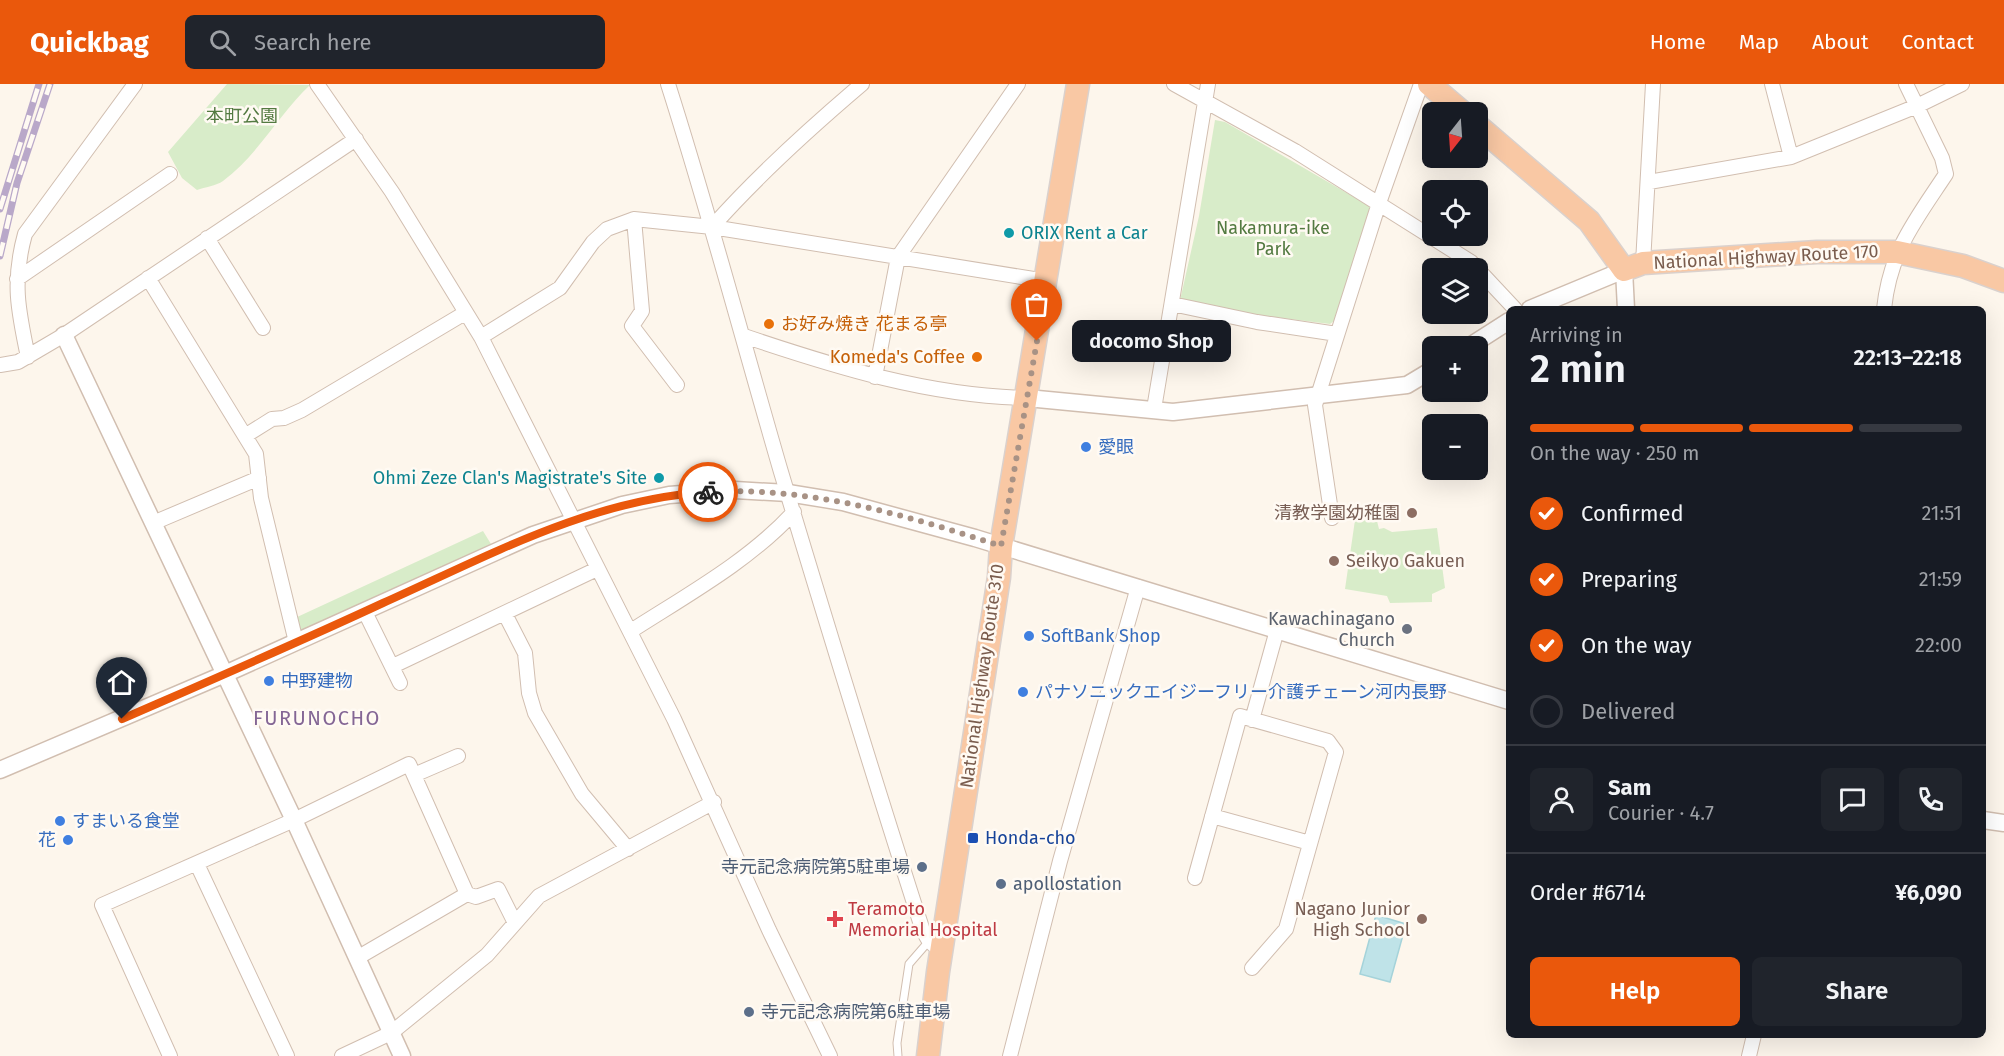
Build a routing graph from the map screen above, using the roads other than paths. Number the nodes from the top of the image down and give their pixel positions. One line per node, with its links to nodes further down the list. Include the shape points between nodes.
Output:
1 (135, 84): 31 (street, via 25,234)
2 (317, 84): 19 (street)
3 (862, 84): 25 (street, via 783,153)
4 (1018, 84): 28 (street)
5 (1078, 84): 32 (highway, National Highway Route 310)
6 (1174, 84): 15 (street)
7 (1208, 84): 15 (street)
8 (1421, 84): 23 (street)
9 (1429, 84): 16 (highway)
10 (1653, 84): 22 (street)
11 (1772, 84): 20 (street)
12 (1906, 84): 17 (street)
13 (1962, 84): 17 (street)
14 (672, 86): 25 (street)
15 (1205, 102): 23 (street); 34 (street)
16 (1450, 102)
17 (1917, 106): 20 (street); 27 (street, via 1946,174)
18 (1488, 135): 29 (highway, via 1589,221)
19 (356, 140): 26 (street); 39 (street)
20 (1791, 158): 22 (street)
21 (171, 174): 31 (street)
22 (1649, 182): 29 (street)
23 (1379, 203): 35 (street, via 1471,262); 43 (street)
24 (634, 219): 25 (street); 46 (street, via 607,229 560,288); 51 (street, via 642,311 632,326)
25 (712, 227): 28 (street); 44 (street)
26 (207, 238): 30 (street); 41 (street)
27 (1896, 252): 29 (highway, National Highway Route 170, via 1817,252); 33 (highway, National Highway Route 170, via 1963,266); 38 (street)
28 (898, 257): 32 (street); 50 (street)
29 (1633, 267): 36 (street); 37 (street)
30 (148, 278): 42 (street); 55 (street)
31 (17, 279): 47 (street)
32 (1046, 281): 53 (highway, National Highway Route 310)
33 (2004, 281)
34 (1172, 304): 43 (street); 54 (street)
35 (1512, 306)
36 (1537, 306)
37 (1626, 306)
38 (1885, 306)
39 (465, 313): 46 (street); 55 (street, via 302,410 272,419)
40 (1506, 323): 45 (street)
41 (264, 328)
42 (64, 334): 47 (street); 61 (street)
43 (1337, 334): 52 (street)
44 (744, 336): 50 (street); 57 (street)
45 (1486, 336)
46 (481, 337): 60 (street)
47 (23, 359): 48 (street)
48 (0, 365)
49 (1422, 376): 52 (street, via 1407,385)
50 (875, 377): 53 (street)
51 (677, 385)
52 (1318, 393): 54 (street, via 1173,412); 59 (street, via 1316,405)
53 (1027, 398): 54 (street); 62 (highway, National Highway Route 310)
54 (1154, 409)
55 (245, 436): 56 (street, via 256,454)
56 (259, 478): 61 (street); 69 (street)
57 (788, 493): 58 (street); 60 (street, via 735,490 669,495); 62 (street, via 843,502)
58 (794, 512): 68 (street, via 729,568); 89 (street, via 894,841)
59 (1332, 518)
60 (574, 521): 63 (street); 65 (street, via 533,535)
61 (153, 523): 71 (street)
62 (1001, 546): 64 (street); 89 (highway, National Highway Route 310, via 999,577)
63 (597, 569): 66 (street); 68 (street)
64 (1138, 587): 67 (street); 101 (street, via 1057,872)
65 (365, 612): 69 (street); 70 (street)
66 (505, 614): 70 (street); 84 (street, via 525,653 535,713 582,794)
67 (1276, 630): 73 (street); 74 (street)
68 (631, 632): 78 (street)
69 (296, 642): 71 (street)
70 (393, 666): 72 (street)
71 (225, 674): 76 (street); 80 (street)
72 (400, 684)
73 (1506, 699)
74 (1252, 720): 79 (street, via 1240,716); 83 (street, via 1328,741 1336,752)
75 (458, 756): 77 (street)
76 (0, 770)
77 (414, 775): 80 (street, via 409,764); 87 (street)
78 (714, 802): 84 (street); 98 (street, via 769,930)
79 (1212, 816): 83 (street); 86 (street)
80 (294, 820): 85 (street); 90 (street)
81 (1986, 820): 82 (street)
82 (2004, 823)
83 (1310, 843): 91 (street, via 1286,929)
84 (627, 849): 88 (street, via 539,896)
85 (197, 864): 94 (street, via 102,905); 95 (street)
86 (1194, 878)
87 (466, 894): 88 (street, via 476,897 498,889); 90 (street)
88 (515, 923): 92 (street, via 487,955)
89 (935, 946): 99 (lane, via 909,964); 100 (highway, National Highway Route 310)
90 (357, 958): 92 (street)
91 (1252, 968)
92 (391, 1033): 96 (street); 97 (street)
93 (1753, 1038): 102 (street)
94 (170, 1056)
95 (287, 1056)
96 (342, 1056)
97 (402, 1056)
98 (830, 1056)
99 (898, 1056)
100 (928, 1056)
101 (1010, 1056)
102 (1749, 1056)

